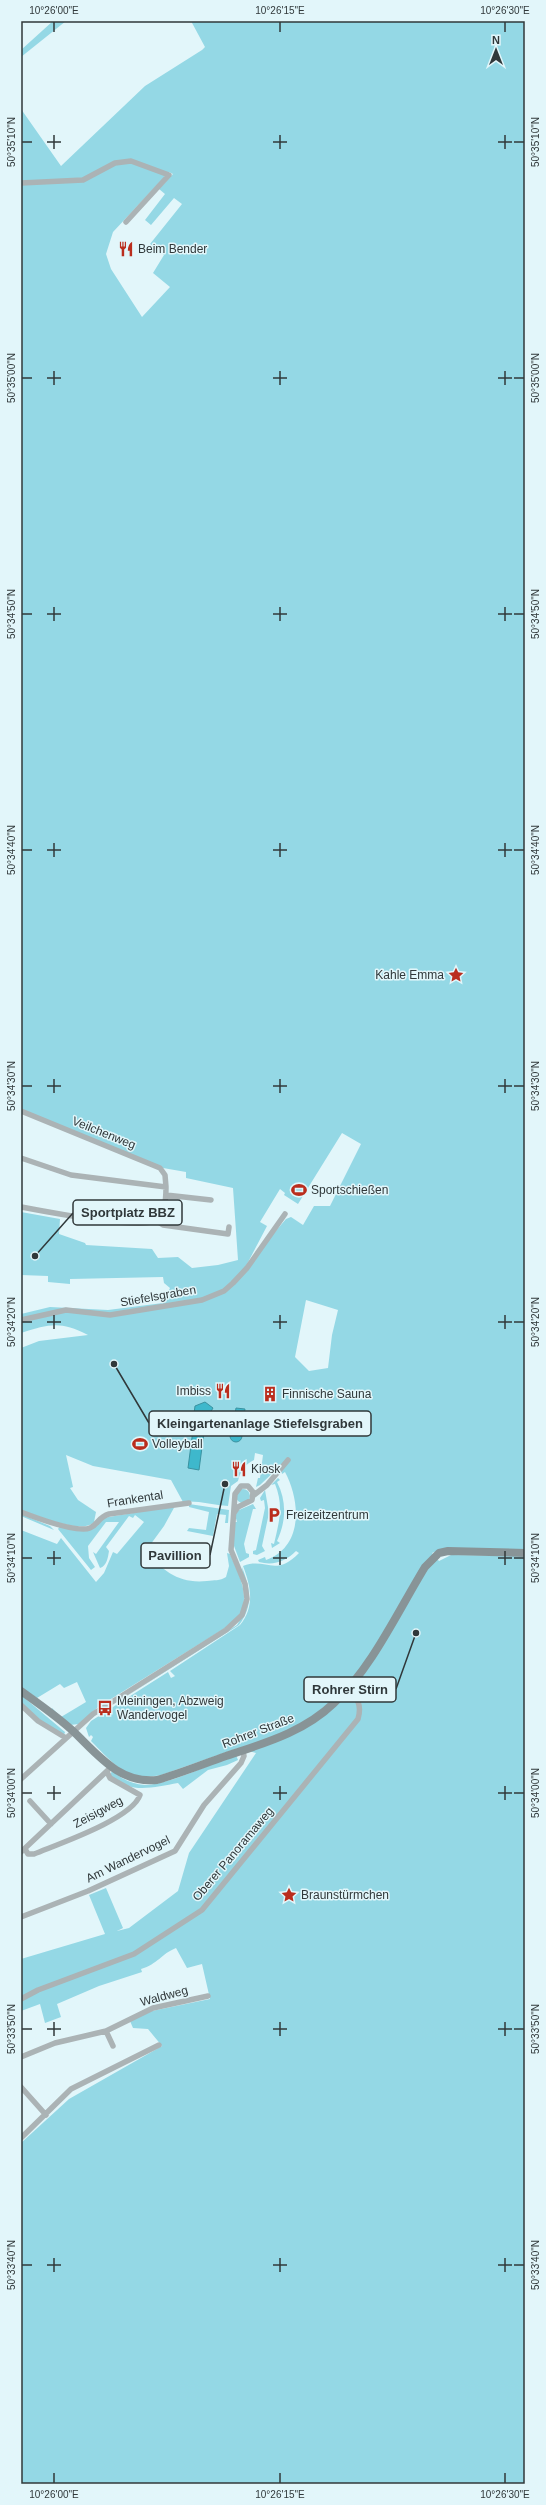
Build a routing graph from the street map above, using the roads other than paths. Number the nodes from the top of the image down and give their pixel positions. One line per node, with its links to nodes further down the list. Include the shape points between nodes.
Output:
1 (21, 183): 2 (street, via 83,180 115,163 132,161 169,175)
2 (126, 222)
3 (21, 1111): 5 (street, Veilchenweg, via 160,1168 165,1175)
4 (21, 1158): 5 (street, via 71,1175)
5 (166, 1187): 6 (street, Veilchenweg)
6 (166, 1195): 7 (street); 10 (street, Veilchenweg, via 162,1214)
7 (211, 1200)
8 (21, 1207): 10 (street, via 116,1222)
9 (285, 1214): 12 (street, Stiefelsgraben, via 247,1268 233,1283 224,1291 202,1300 116,1315 66,1310)
10 (157, 1221): 11 (street, via 163,1225 228,1234)
11 (229, 1228)
12 (21, 1320)
13 (288, 1460): 14 (street)
14 (254, 1495): 17 (street, via 250,1502 238,1507); 17 (street, via 248,1486 238,1488)
15 (189, 1503): 16 (street, Frankental, via 109,1514 86,1529 52,1524)
16 (21, 1512)
17 (234, 1513): 22 (street, via 231,1550 247,1595 242,1615 233,1626 102,1708)
18 (525, 1553): 19 (main road, Rohrer Straße, via 438,1553 425,1567 361,1672)
19 (347, 1690): 24 (main road, Rohrer Straße, via 312,1722 282,1737); 32 (street, Oberer Panoramaweg, via 357,1697 358,1719 202,1910 134,1954 38,1990)
20 (21, 1691): 22 (main road, Rohrer Straße)
21 (21, 1704): 23 (street, via 38,1721)
22 (74, 1732): 23 (street); 25 (main road, Rohrer Straße)
23 (66, 1738): 26 (street)
24 (243, 1750): 25 (main road, Rohrer Straße, via 157,1780 132,1779); 30 (street, Am Wandervogel, via 241,1763 204,1804 178,1849 88,1891)
25 (109, 1770): 28 (street); 29 (street, Zeisigweg, via 110,1778 140,1794 130,1808 108,1822 34,1854 28,1854)
26 (21, 1779)
27 (30, 1801): 28 (street)
28 (51, 1824): 29 (street)
29 (23, 1850)
30 (21, 1917)
31 (208, 1996): 33 (street, Waldweg, via 152,2008)
32 (21, 1999)
33 (106, 2031): 35 (street); 36 (street, Waldweg, via 55,2043)
34 (159, 2045): 38 (street, via 71,2090)
35 (113, 2046)
36 (21, 2057)
37 (21, 2087): 38 (street)
38 (46, 2115): 39 (street)
39 (21, 2138)

